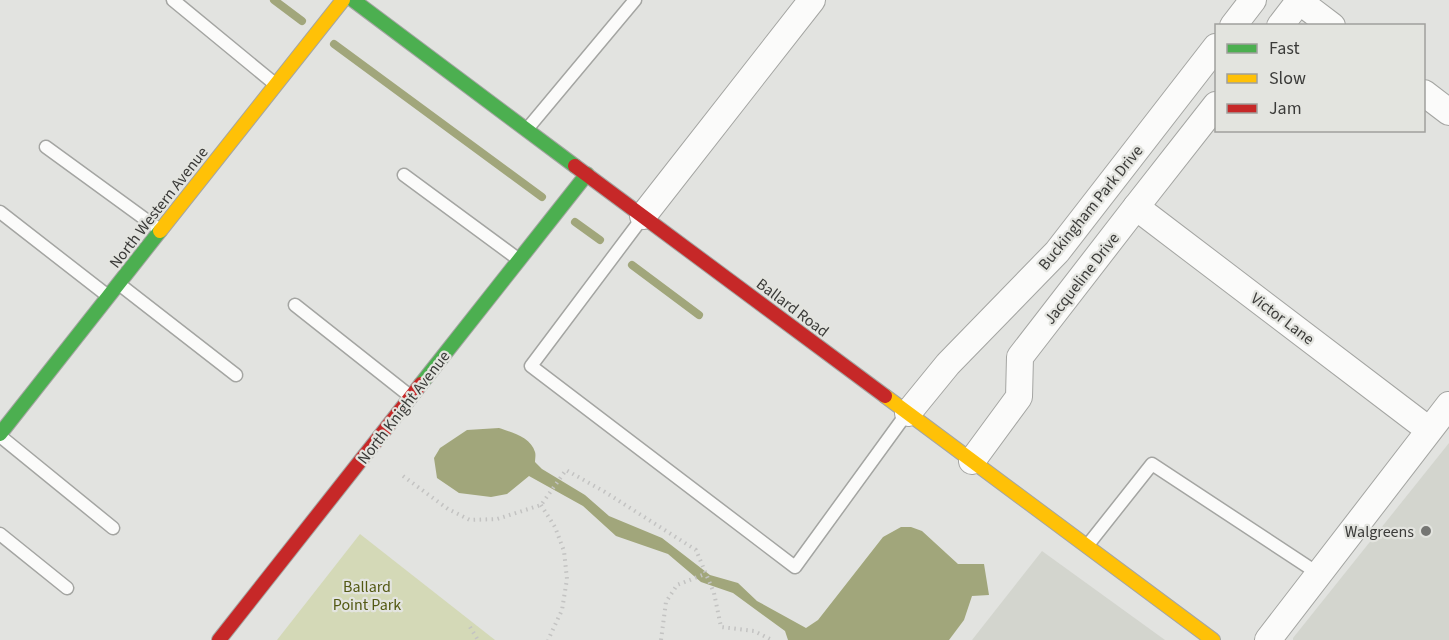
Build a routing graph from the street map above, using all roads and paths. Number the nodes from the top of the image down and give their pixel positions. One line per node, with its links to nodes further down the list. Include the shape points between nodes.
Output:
1 (173, 0): 12 (lane)
2 (343, 0): 12 (street, North Western Avenue)
3 (353, 0): 16 (street, Ballard Road)
4 (635, 0): 16 (lane)
5 (812, 0): 22 (street)
6 (1253, 0): 8 (street)
7 (1300, 1): 9 (street); 10 (street)
8 (1235, 24)
9 (1282, 24)
10 (1329, 24)
11 (1215, 48): 31 (street, Buckingham Park Drive, via 1057,252 948,364)
12 (276, 85): 23 (street, North Western Avenue)
13 (1425, 94): 15 (street)
14 (1215, 106): 20 (street, Jacqueline Drive)
15 (1449, 112)
16 (527, 129): 18 (street, Ballard Road)
17 (46, 147): 23 (lane)
18 (587, 174): 22 (street, Ballard Road); 24 (street, North Knight Avenue)
19 (404, 175): 24 (lane)
20 (1136, 207): 32 (street, Victor Lane); 34 (street, Jacqueline Drive, via 1020,357 1019,397)
21 (0, 212): 26 (lane)
22 (643, 216): 31 (street, Ballard Road); 31 (lane, via 531,366 795,567)
23 (161, 231): 25 (street, North Western Avenue)
24 (519, 259): 29 (street, North Knight Avenue)
25 (119, 284): 26 (street, North Western Avenue); 28 (lane)
26 (109, 297): 33 (street, North Western Avenue)
27 (295, 305): 29 (lane)
28 (236, 375)
29 (411, 396): 44 (street, North Knight Avenue)
30 (1449, 405): 32 (street)
31 (908, 413): 34 (street, Ballard Road)
32 (1429, 430): 41 (street)
33 (0, 435): 37 (lane)
34 (972, 461): 39 (street, Ballard Road)
35 (403, 476): 36 (path, via 470,520 497,519)
36 (541, 505): 40 (path, via 566,470 696,550); 46 (path, via 564,551 567,579 562,610)
37 (113, 528)
38 (0, 534): 42 (lane)
39 (1087, 546): 41 (lane, via 1152,464); 49 (street, Ballard Road)
40 (705, 574): 47 (path, via 676,585 666,602); 48 (path, via 722,627 753,631)
41 (1319, 574): 50 (street)
42 (67, 588)
43 (470, 627): 45 (path)
44 (219, 640)
45 (478, 640)
46 (548, 640)
47 (661, 640)
48 (772, 640)
49 (1213, 640)
50 (1268, 640)

